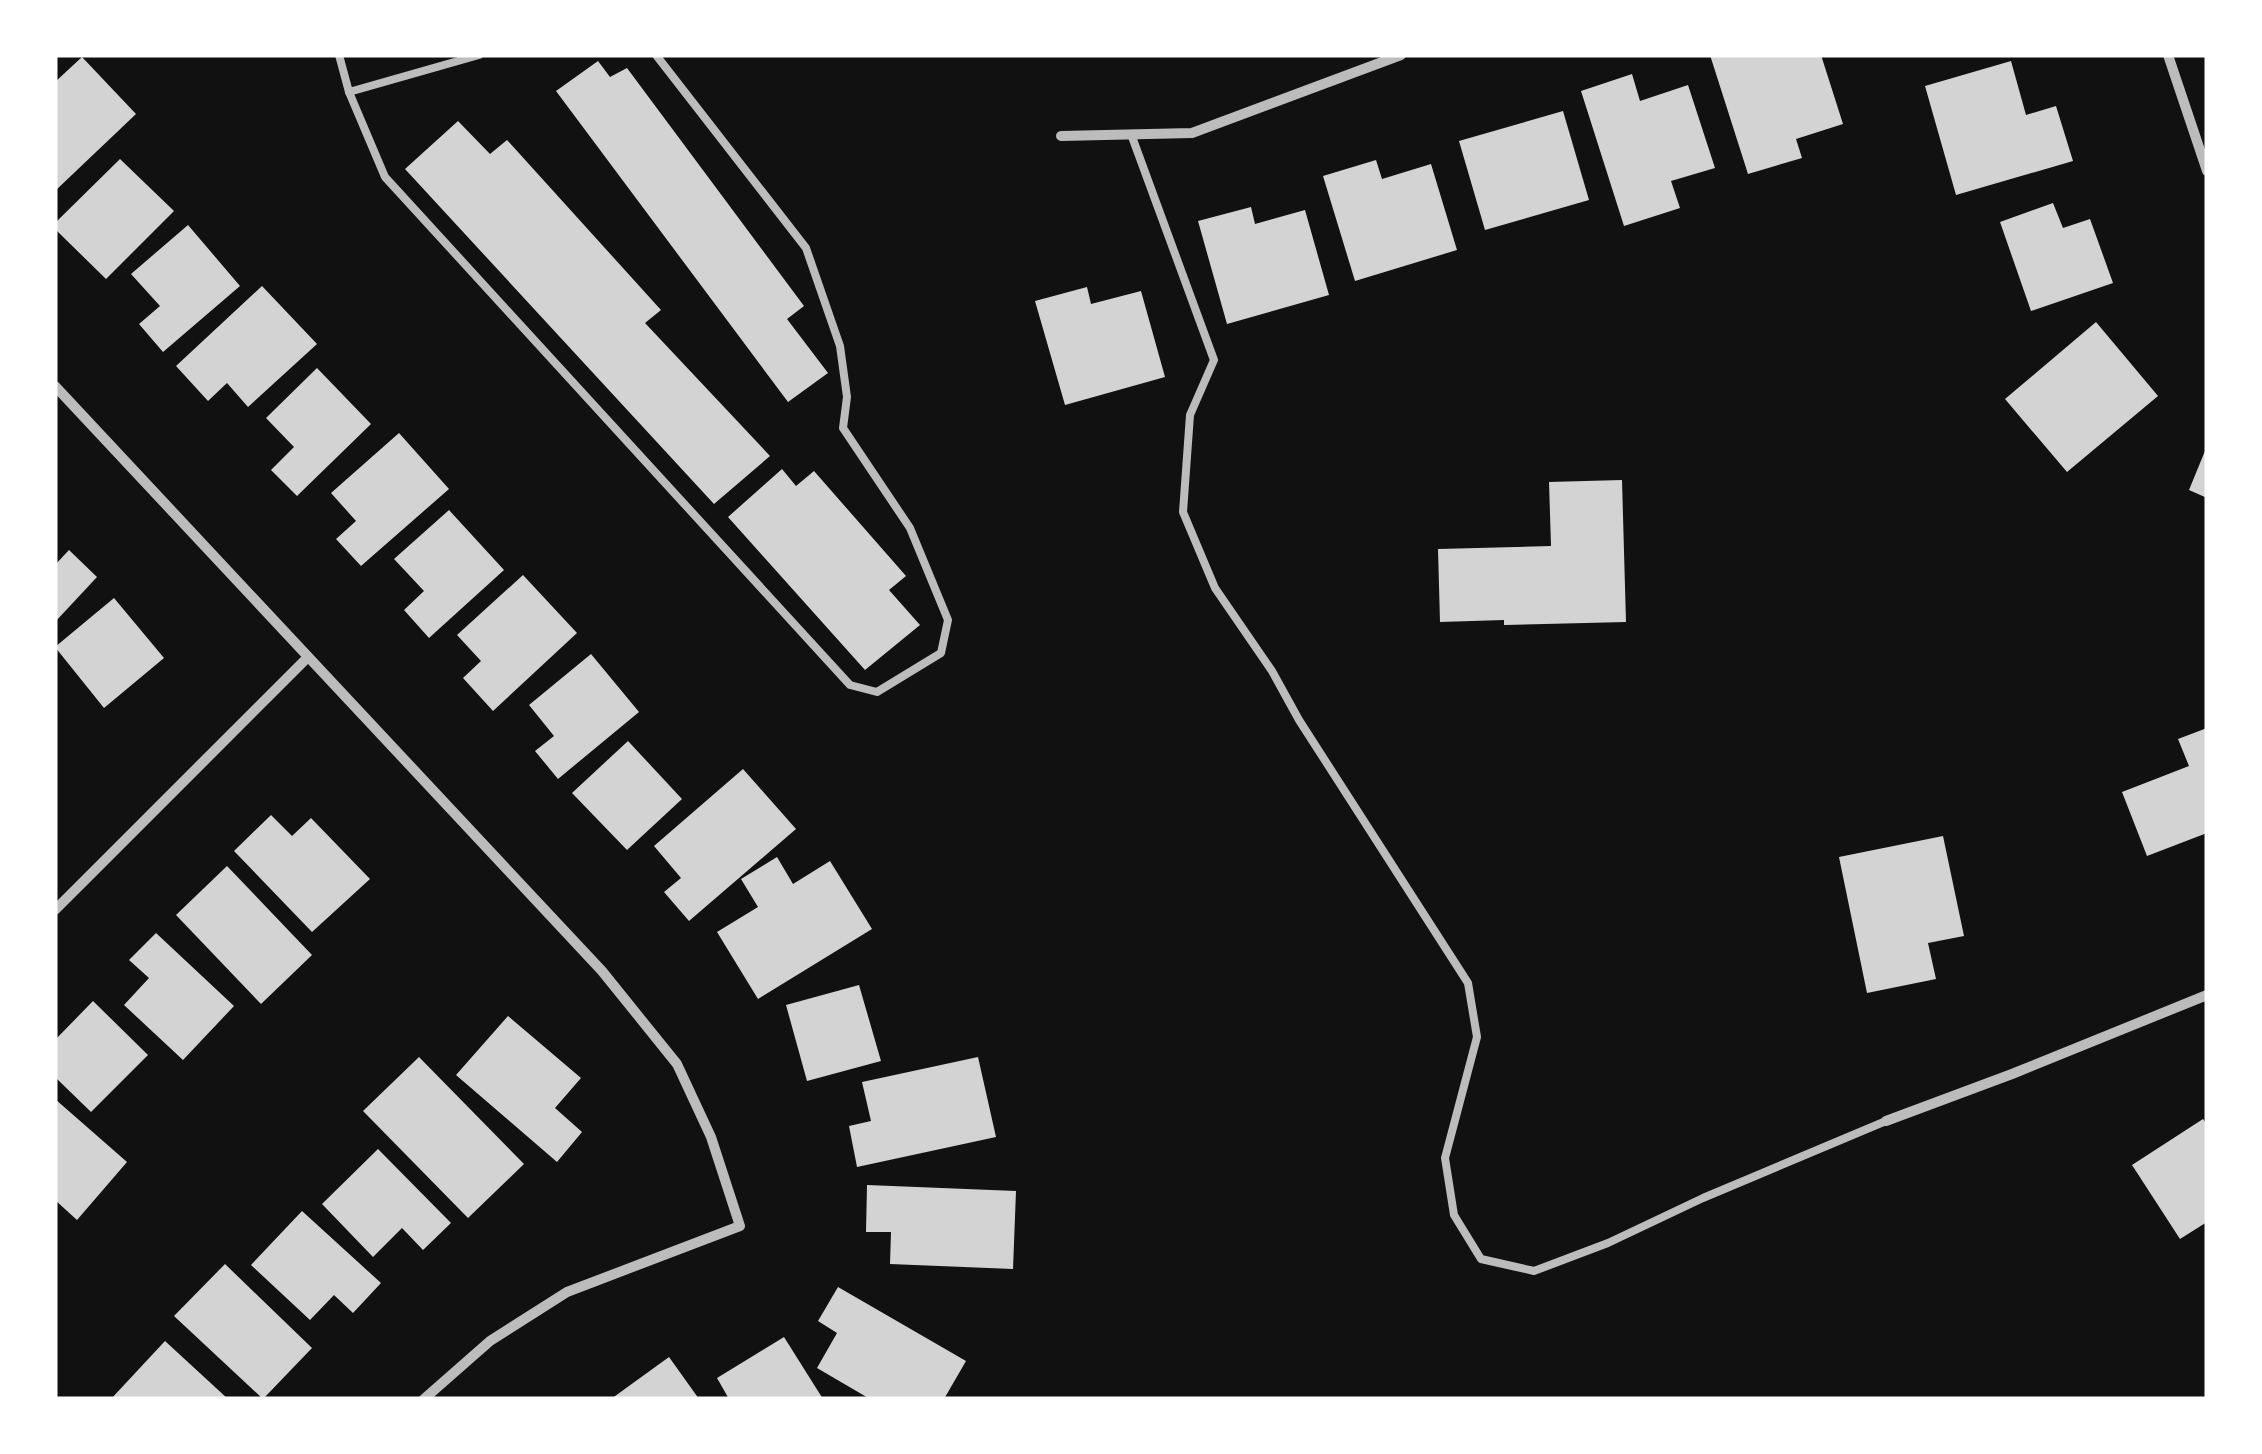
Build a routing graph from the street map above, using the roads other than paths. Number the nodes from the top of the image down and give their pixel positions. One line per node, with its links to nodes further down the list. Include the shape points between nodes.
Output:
1 (339, 55): 6 (lane)
2 (479, 55): 6 (lane)
3 (656, 55): 6 (lane, via 806,248 840,346 847,397 843,428 910,528 948,620 941,653 877,692 850,685 385,177)
4 (1401, 55): 7 (street, via 1192,133)
5 (2168, 55): 9 (street)
6 (349, 92)
7 (1131, 134): 8 (street); 14 (lane, via 1214,360 1190,416 1183,512 1216,588 1468,983 1478,1037 1444,1158 1454,1214 1480,1259 1534,1272)
8 (1060, 136)
9 (2207, 170)
10 (55, 386): 11 (street)
11 (308, 658): 12 (street); 15 (street, via 602,971 677,1064 712,1137 740,1226 567,1292 490,1342)
12 (55, 910)
13 (2207, 995): 14 (street)
14 (1886, 1120)
15 (424, 1399)

